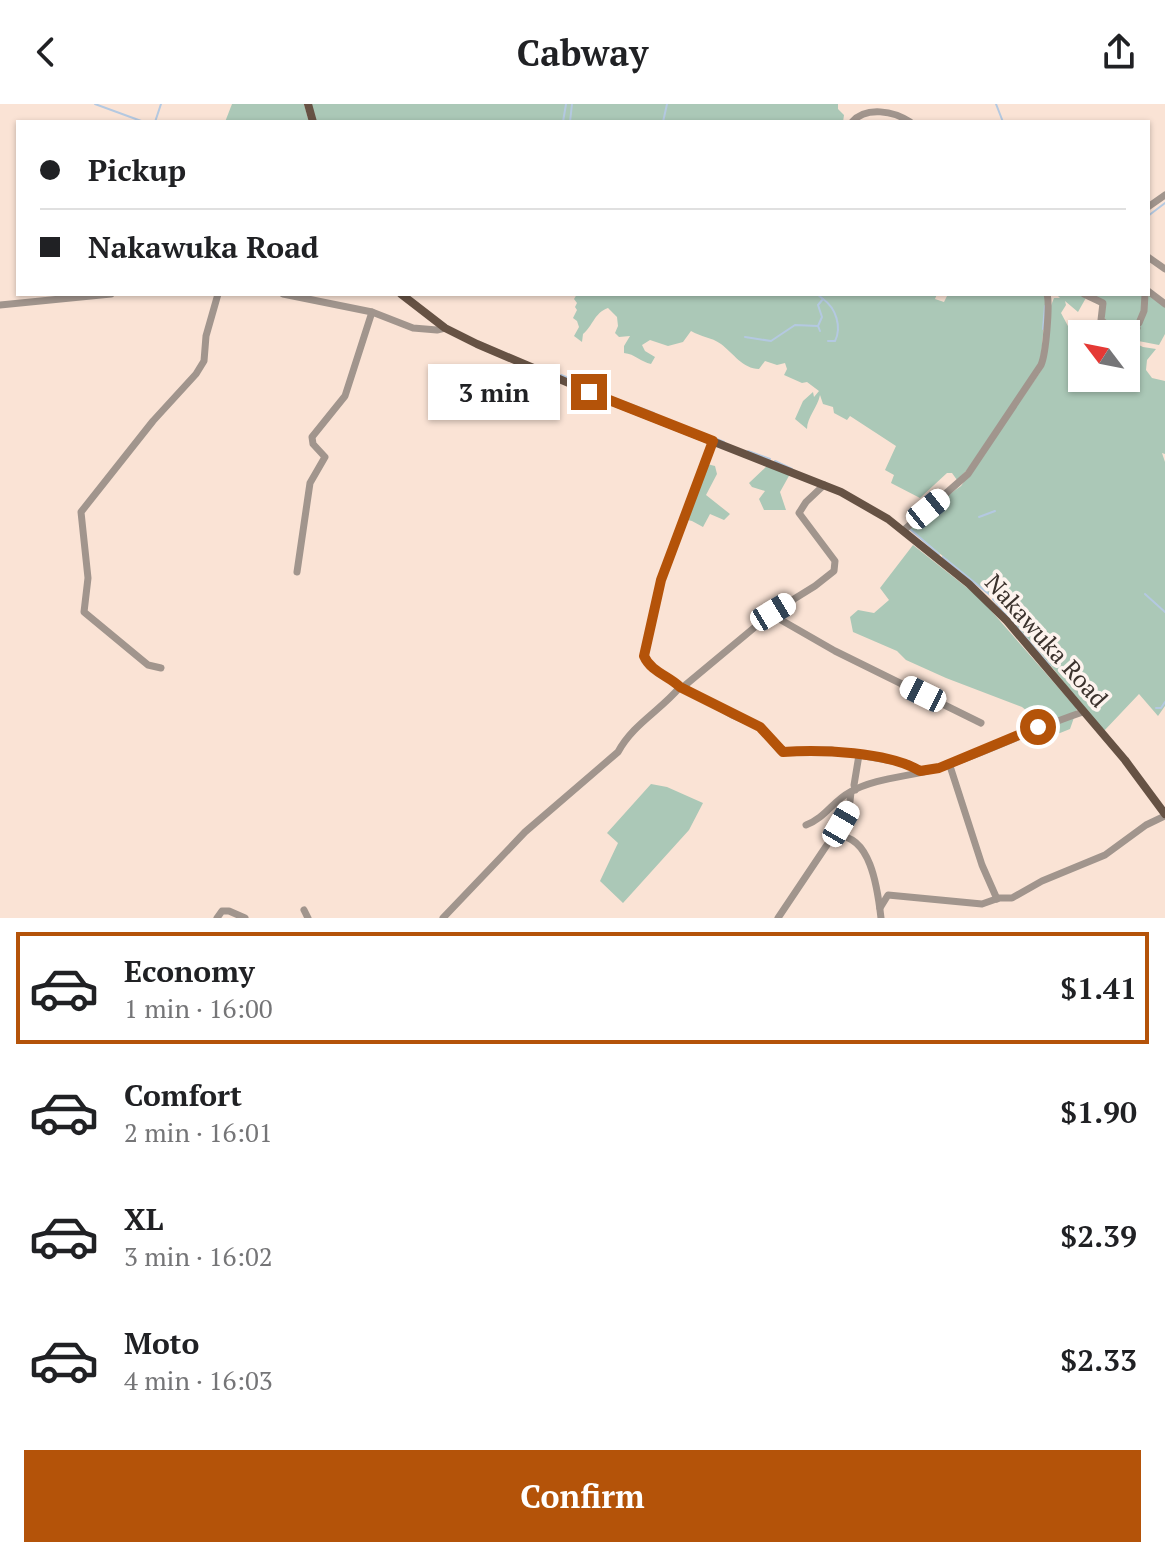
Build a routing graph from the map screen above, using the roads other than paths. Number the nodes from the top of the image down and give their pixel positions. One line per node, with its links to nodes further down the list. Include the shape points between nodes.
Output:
1 (854, 120): 2 (street, via 878,112)
2 (906, 120)
3 (91, 296): 12 (street)
4 (217, 296): 22 (street, via 204,361 196,374 81,512 88,578 84,612 148,665)
5 (292, 296): 11 (street)
6 (326, 296): 11 (street)
7 (404, 296): 16 (main road, Nakawuka Road)
8 (1047, 296): 19 (street, via 1045,352 1039,368 964,479)
9 (1088, 296): 14 (street, via 1103,303)
10 (1146, 296): 15 (street)
11 (324, 303): 13 (street)
12 (0, 305)
13 (372, 312): 16 (street, via 413,328); 20 (street, via 343,399 312,437 325,457 310,483)
14 (1101, 320)
15 (1140, 321)
16 (445, 328): 17 (main road, Nakawuka Road)
17 (713, 441): 18 (main road, Nakawuka Road); 23 (street, via 661,580 644,656)
18 (824, 485): 19 (main road, Nakawuka Road); 21 (street, via 799,513 835,561 835,569)
19 (904, 530): 24 (main road, Nakawuka Road, via 1007,621)
20 (297, 572)
21 (773, 612): 23 (street); 25 (street, via 835,651)
22 (161, 668)
23 (682, 687): 26 (street, via 760,727 780,751); 39 (street, via 627,735 618,752 525,832)
24 (1083, 712): 27 (street); 30 (main road, Nakawuka Road)
25 (981, 723)
26 (859, 755): 28 (street); 29 (street)
27 (949, 763): 28 (street); 35 (street)
28 (920, 771): 29 (street)
29 (853, 791): 31 (street, via 820,820); 32 (street)
30 (1165, 815): 35 (street, via 1102,856 1012,898)
31 (806, 825)
32 (839, 826): 33 (street); 34 (street)
33 (843, 835): 34 (street); 36 (street, via 866,857)
34 (832, 837): 40 (street)
35 (997, 899): 36 (street, via 982,904 888,895)
36 (880, 908): 41 (street)
37 (217, 918): 38 (street, via 222,911)
38 (245, 918)
39 (443, 918)
40 (778, 918)
41 (881, 918)

